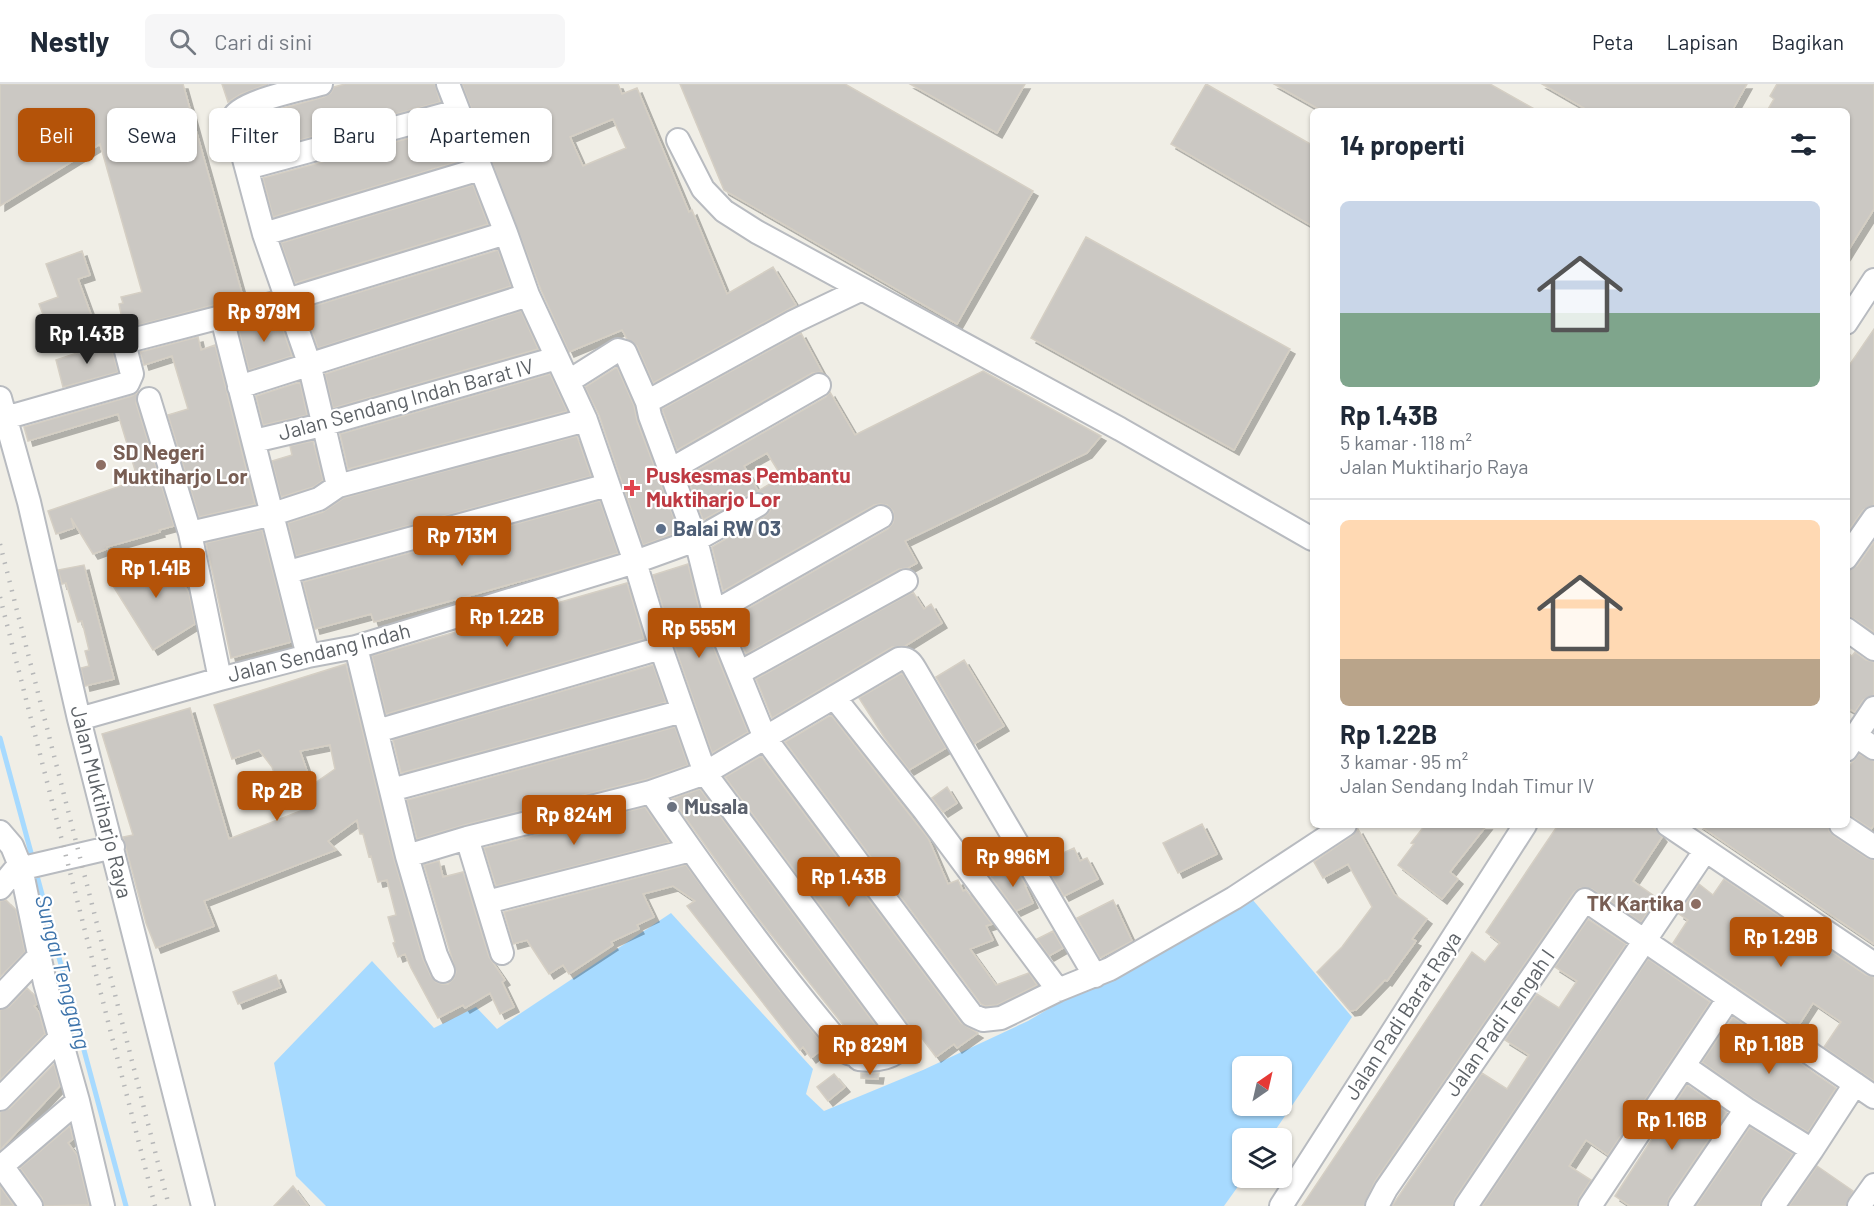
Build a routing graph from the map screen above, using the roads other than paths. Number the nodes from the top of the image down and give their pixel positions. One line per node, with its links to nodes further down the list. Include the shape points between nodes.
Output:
1 (321, 84): 7 (street, via 246,106 235,113 234,124)
2 (447, 84): 3 (street)
3 (456, 108)
4 (408, 124): 7 (street)
5 (678, 140): 12 (street, via 703,189 724,211)
6 (477, 162): 8 (street)
7 (247, 168): 10 (street)
8 (480, 169): 9 (street); 10 (street)
9 (506, 233): 13 (street); 14 (street)
10 (264, 234): 14 (street)
11 (1874, 280): 15 (street)
12 (862, 289): 23 (street); 36 (street)
13 (528, 295): 17 (street); 18 (street)
14 (287, 300): 16 (street); 18 (street)
15 (1850, 317)
16 (222, 318): 21 (street); 24 (street, via 129,341 125,349 132,378 126,384)
17 (557, 358): 19 (street); 26 (street, Jalan Sendang Indah Barat IV)
18 (309, 363): 21 (street); 26 (street)
19 (569, 381): 23 (street, via 618,350 625,352); 25 (street)
20 (819, 385): 28 (street)
21 (239, 387): 27 (street)
22 (148, 399): 35 (street)
23 (647, 402): 28 (street)
24 (3, 408): 53 (street, Jalan Muktiharjo Raya)
25 (586, 420): 29 (street); 30 (street)
26 (322, 424): 27 (street, Jalan Sendang Indah Barat IV); 30 (street)
27 (254, 441): 32 (street)
28 (670, 470): 37 (street)
29 (608, 485): 39 (street); 40 (street)
30 (338, 486): 32 (street, via 319,499)
31 (758, 505): 37 (street, Jalan Sendang Indah)
32 (273, 514): 35 (street); 40 (street)
33 (881, 517): 42 (street)
34 (1874, 518): 38 (street)
35 (190, 533): 49 (street)
36 (1310, 538)
37 (696, 540): 39 (street, Jalan Sendang Indah); 42 (street)
38 (1850, 552)
39 (634, 562): 44 (street, Jalan Sendang Indah); 45 (street)
40 (288, 572): 47 (street)
41 (906, 582): 48 (street)
42 (714, 612): 48 (street)
43 (1850, 632): 46 (street)
44 (356, 647): 47 (street, Jalan Sendang Indah); 54 (street)
45 (661, 648): 52 (street); 54 (street)
46 (1874, 649)
47 (308, 656): 49 (street, Jalan Sendang Indah)
48 (739, 673): 55 (street)
49 (220, 679): 53 (street, Jalan Sendang Indah)
50 (834, 697): 55 (street); 79 (street, via 899,659 912,663); 80 (street)
51 (1874, 708): 56 (street)
52 (683, 711): 57 (street); 58 (street)
53 (79, 719): 66 (street, Jalan Muktiharjo Raya)
54 (377, 731): 58 (street)
55 (765, 738): 57 (street); 80 (street, via 972,1015 983,1020 1000,1018)
56 (1859, 744)
57 (705, 773): 59 (street); 68 (street, via 905,1042 899,1051 882,1059 859,1059 848,1053 809,1008)
58 (391, 790): 70 (street)
59 (651, 792): 65 (street); 68 (street)
60 (1338, 828): 79 (street, via 1234,898)
61 (1524, 828): 96 (street, Jalan Padi Barat Raya)
62 (1672, 828): 69 (street)
63 (1845, 828): 67 (street)
64 (0, 832): 71 (street)
65 (467, 838): 70 (street); 73 (street)
66 (112, 847): 71 (street); 95 (street, Jalan Muktiharjo Raya)
67 (1874, 848)
68 (691, 850): 73 (street)
69 (1705, 851): 74 (street); 77 (street)
70 (407, 856): 78 (street)
71 (26, 867): 72 (street, via 14,871); 76 (street)
72 (0, 888)
73 (487, 902): 75 (street)
74 (1645, 941): 82 (street); 97 (street, Jalan Padi Tengah I, via 1585,900); 98 (street)
75 (502, 953)
76 (39, 956): 81 (street); 83 (street)
77 (1874, 964)
78 (443, 970)
79 (1095, 976): 80 (street)
80 (1058, 990)
81 (0, 997)
82 (1730, 998): 84 (street); 85 (street)
83 (60, 1037): 87 (street); 88 (street)
84 (1684, 1066): 89 (street); 99 (street)
85 (1855, 1084): 86 (street); 90 (street)
86 (1874, 1097)
87 (0, 1099)
88 (78, 1101): 91 (street); 94 (street)
89 (1746, 1109): 90 (street); 100 (street)
90 (1812, 1150): 101 (street)
91 (1, 1166): 93 (street)
92 (1874, 1185): 102 (street)
93 (31, 1206)
94 (103, 1206)
95 (203, 1206)
96 (1281, 1206)
97 (1377, 1206)
98 (1466, 1206)
99 (1590, 1206)
100 (1680, 1206)
101 (1773, 1206)
102 (1860, 1206)

